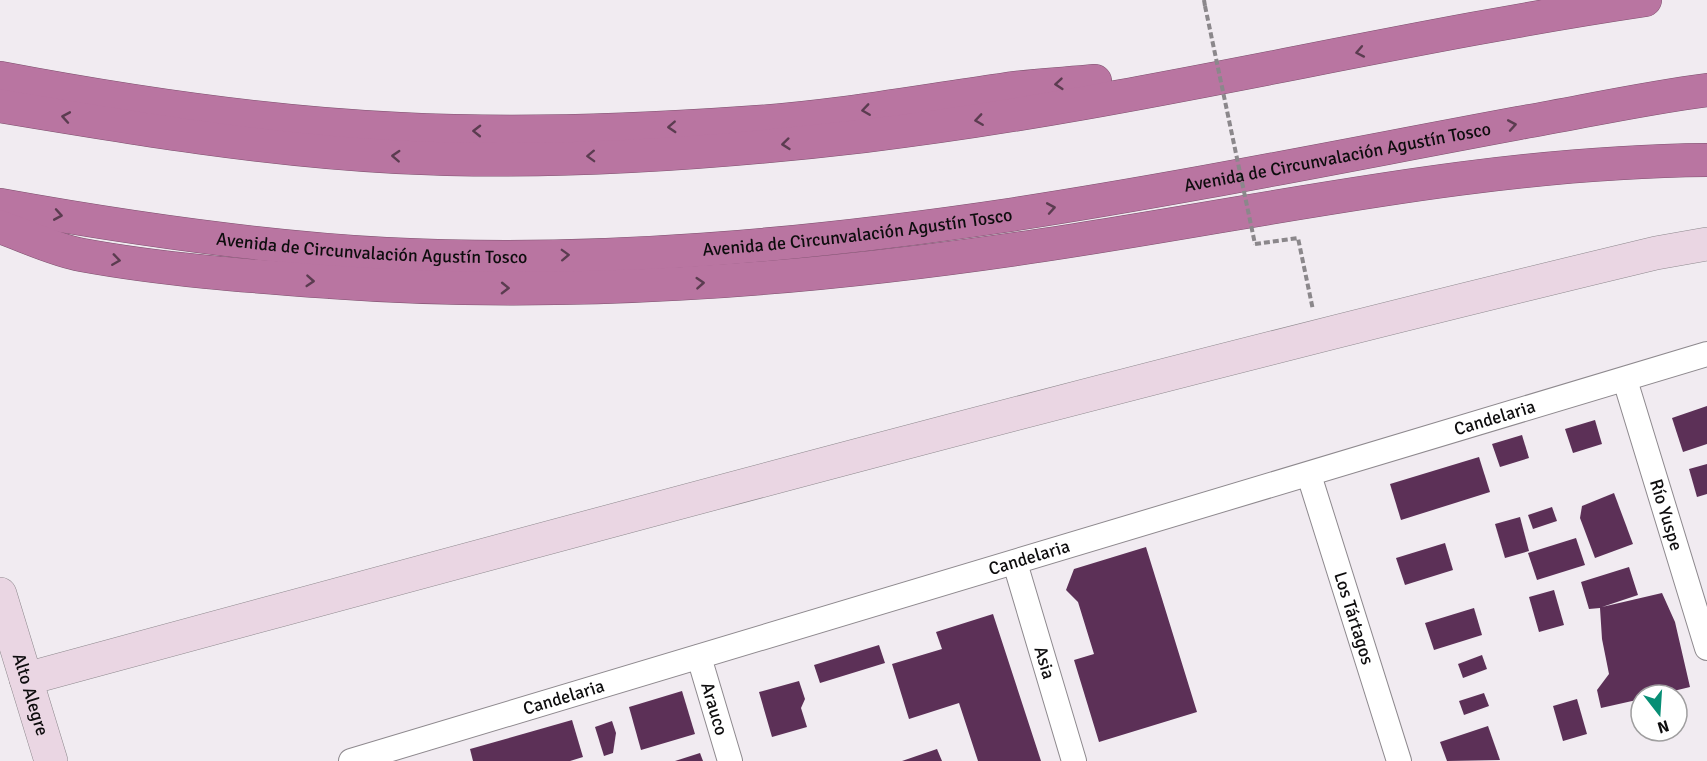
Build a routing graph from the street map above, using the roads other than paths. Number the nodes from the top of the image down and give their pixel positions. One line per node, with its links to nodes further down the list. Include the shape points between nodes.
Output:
1 (1559, 0): 3 (highway)
2 (1644, 0): 3 (highway)
3 (1396, 45): 4 (highway, one-way to 4)
4 (1306, 63): 5 (highway, one-way to 5, via 1004,89 862,111 746,123 532,132 399,129 246,117 126,102); 7 (highway, one-way to 7, via 1010,115 864,136 649,154 530,158 399,157 246,145)
5 (0, 78)
6 (1707, 90): 9 (highway, Avenida de Circunvalación Agustín Tosco, one-way to 6, via 242,242 389,254 543,255 746,246 1019,213)
7 (0, 106)
8 (1707, 160): 10 (highway, one-way to 8, via 77,254 231,275 385,286 660,285 756,279 1027,247 1449,179 1581,165)
9 (0, 205)
10 (0, 227)
11 (1707, 244): 19 (street, via 1318,334)
12 (1707, 354): 13 (street, Candelaria)
13 (1625, 380): 14 (street, Candelaria); 17 (street, Río Yuspe)
14 (1309, 475): 15 (street, Candelaria); 25 (street, Los Tártagos)
15 (1015, 563): 18 (street, Candelaria); 24 (street, Asia)
16 (0, 594): 19 (street, Alto Alegre)
17 (1707, 648)
18 (699, 657): 20 (street, Candelaria); 23 (street, Arauco)
19 (26, 679): 21 (street, Alto Alegre)
20 (387, 756): 22 (street, Candelaria)
21 (51, 761)
22 (351, 761)
23 (730, 761)
24 (1074, 761)
25 (1399, 761)

